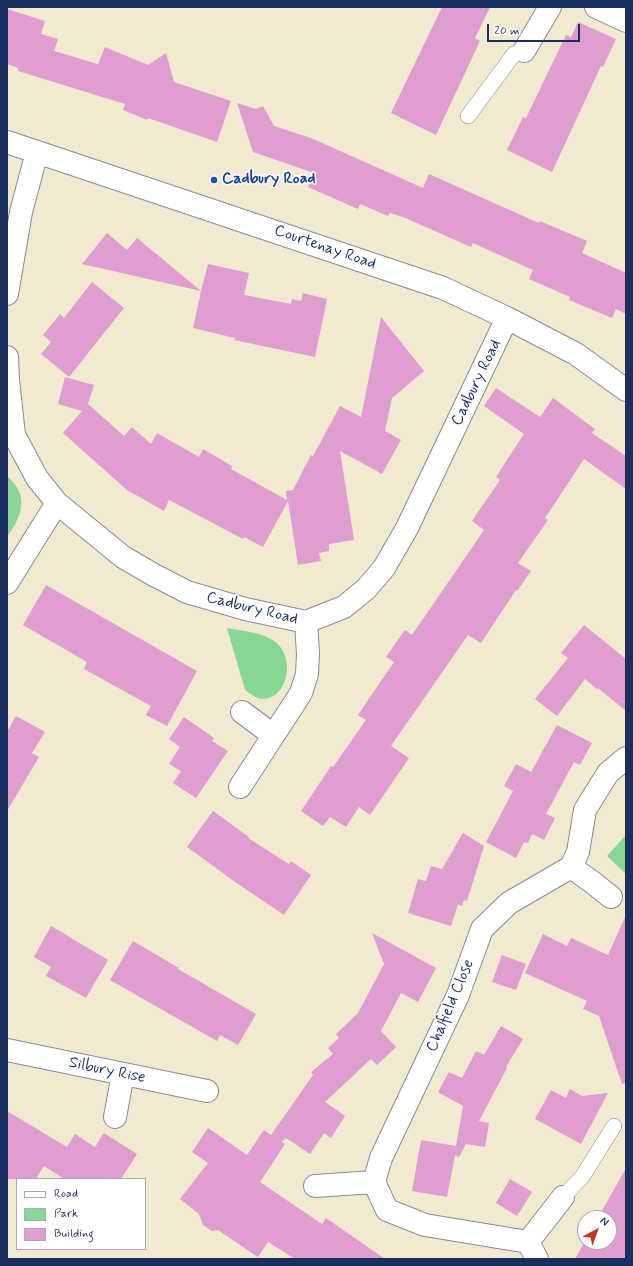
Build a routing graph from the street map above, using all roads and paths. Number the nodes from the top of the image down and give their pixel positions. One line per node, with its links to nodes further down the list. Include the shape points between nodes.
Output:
1 (550, 7): 4 (street)
2 (596, 7): 3 (street)
3 (626, 21)
4 (524, 52): 5 (lane, via 514,54)
5 (468, 116)
6 (7, 142): 7 (street, Courtenay Road)
7 (37, 152): 8 (street, via 21,212); 9 (street, Courtenay Road, via 443,288)
8 (7, 294)
9 (508, 318): 11 (street, Courtenay Road, via 576,354); 15 (street, Cadbury Road, via 407,528 384,568 366,589 344,607)
10 (7, 357): 12 (street, Cadbury Road)
11 (626, 390)
12 (11, 436): 13 (street, Cadbury Road, via 37,478)
13 (57, 503): 14 (street); 15 (street, Cadbury Road, via 123,556 187,592 245,609)
14 (7, 583)
15 (306, 622): 17 (street, via 307,674 301,693)
16 (242, 712): 17 (street)
17 (273, 735): 19 (street)
18 (626, 758): 20 (street, via 608,773 585,810 578,852)
19 (240, 787)
20 (571, 868): 21 (street); 27 (street, Chalfield Close, via 509,903 482,929 458,995 381,1158)
21 (612, 897)
22 (7, 1050): 23 (street, Silbury Rise)
23 (123, 1074): 24 (street, Silbury Rise); 25 (street)
24 (207, 1091)
25 (116, 1117)
26 (614, 1126): 29 (lane, via 582,1177)
27 (374, 1182): 28 (street); 30 (street, via 387,1210 425,1225)
28 (315, 1186)
29 (563, 1197): 30 (street)
30 (532, 1250)

